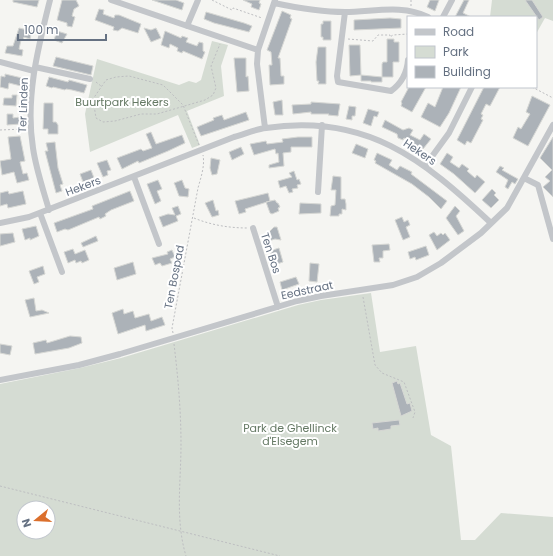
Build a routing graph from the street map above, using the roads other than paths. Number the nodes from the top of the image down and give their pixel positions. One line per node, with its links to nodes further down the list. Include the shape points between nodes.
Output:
1 (50, 0): 16 (street, Ter Linden)
2 (111, 0): 5 (street)
3 (198, 0): 12 (street)
4 (452, 0): 11 (street)
5 (125, 2): 12 (street)
6 (275, 2): 8 (street, via 316,10); 13 (street)
7 (411, 10): 8 (street); 9 (street); 10 (street)
8 (345, 12): 15 (street, via 338,82 391,91 402,81)
9 (412, 16)
10 (426, 16)
11 (444, 16)
12 (187, 26): 13 (street)
13 (258, 50): 21 (street)
14 (0, 62): 16 (street)
15 (407, 68)
16 (34, 69): 17 (street); 26 (street, Ter Linden, via 31,129 36,166)
17 (90, 79)
18 (471, 88): 22 (street, via 448,133)
19 (322, 125): 21 (street, Hekers); 22 (street, Hekers, via 372,138 397,148); 25 (street)
20 (553, 125): 24 (street, Eedstraat)
21 (265, 128): 23 (street, Hekers, via 234,137)
22 (425, 166): 29 (street, Hekers)
23 (134, 177): 26 (street, Hekers); 32 (street)
24 (524, 178): 29 (street, Eedstraat, via 507,208); 31 (street, via 538,186)
25 (318, 192)
26 (49, 210): 27 (street, Hekers)
27 (40, 213): 28 (street, Hekers); 33 (street)
28 (0, 223)
29 (491, 224): 34 (street, Eedstraat, via 426,272 393,285 321,296)
30 (253, 228): 34 (street, Ten Bos)
31 (553, 239)
32 (159, 244)
33 (62, 272)
34 (278, 307): 35 (street, Eedstraat, via 79,365)
35 (0, 380)

